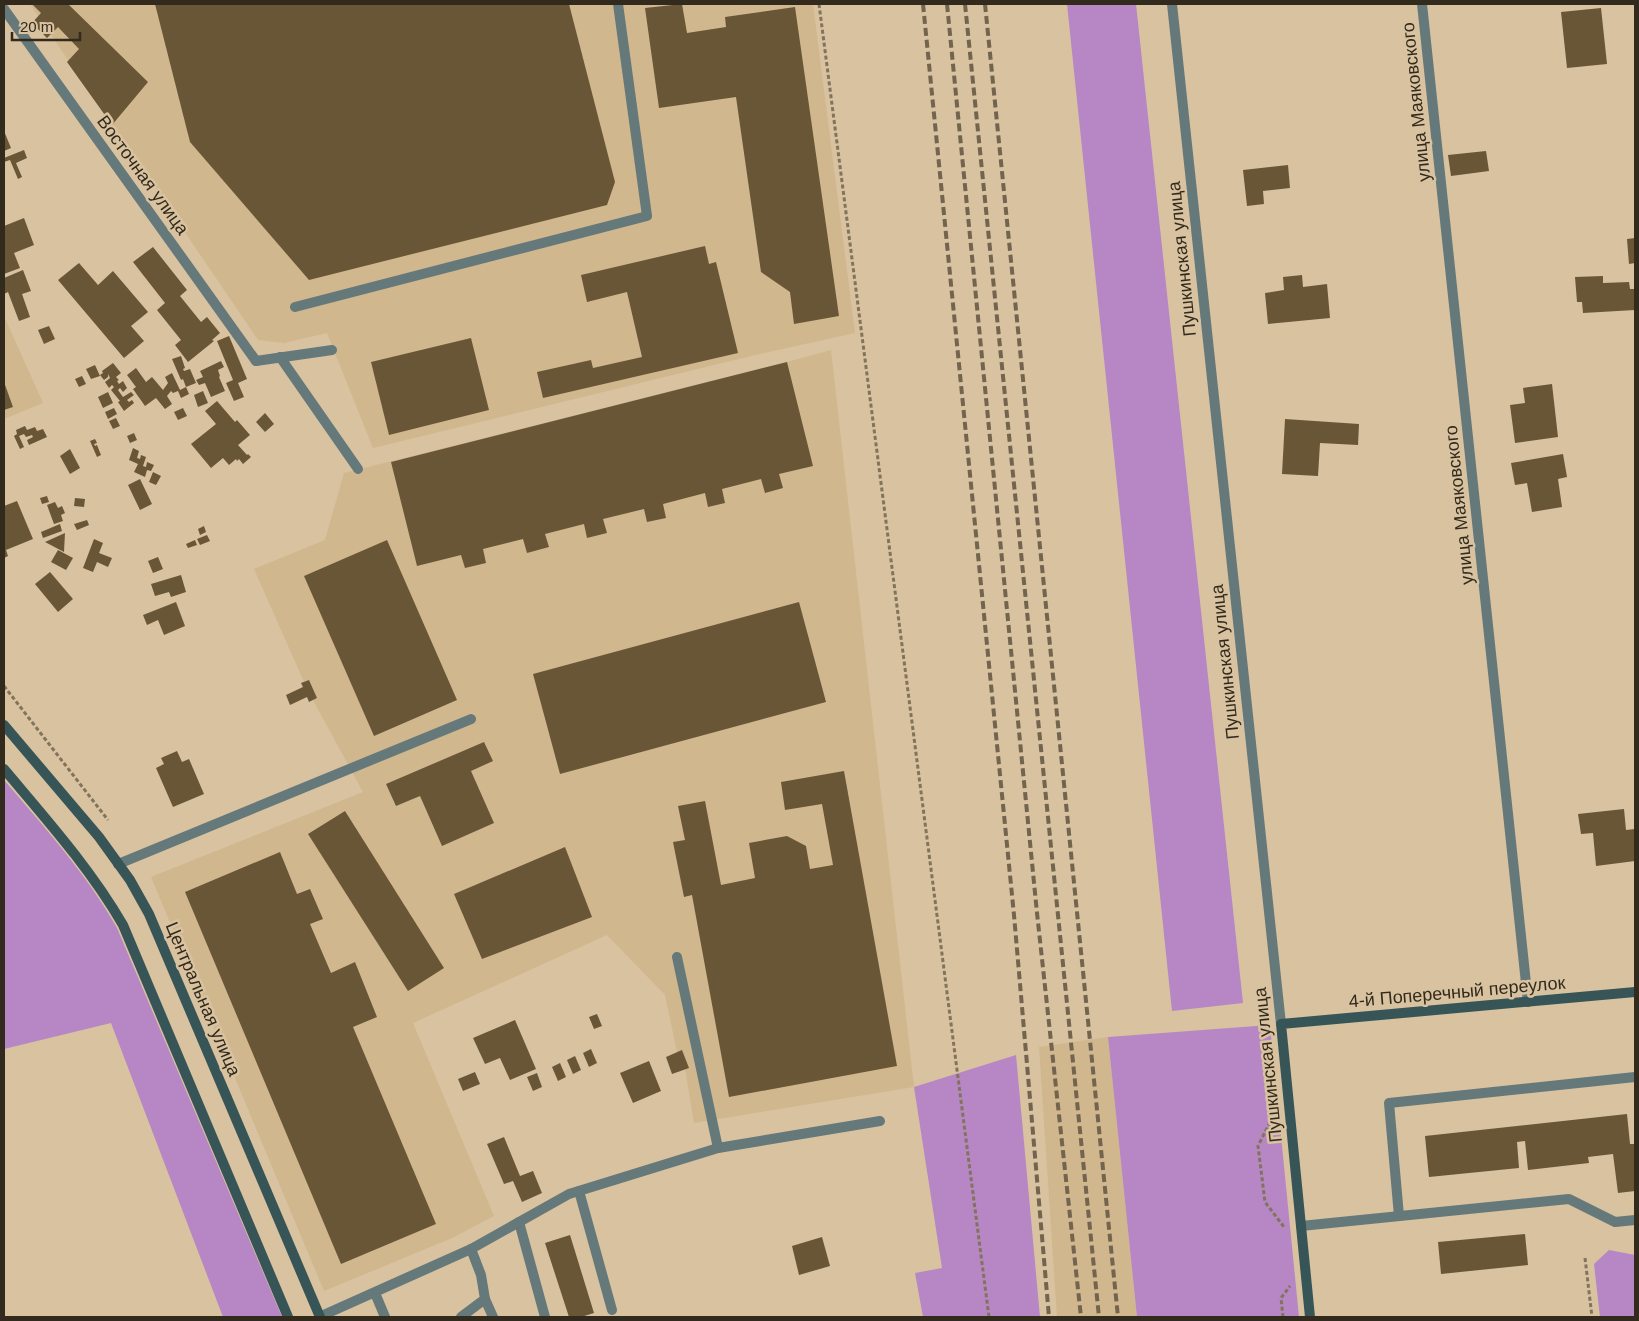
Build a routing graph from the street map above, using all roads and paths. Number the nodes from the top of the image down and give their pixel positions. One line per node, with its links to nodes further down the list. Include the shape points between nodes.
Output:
1 (618, 4): 6 (street, via 647,216)
2 (820, 4): 42 (path)
3 (1172, 4): 19 (street, Пушкинская улица)
4 (1422, 4): 18 (street, улица Маяковского)
5 (4, 9): 8 (street, Восточная улица, via 256,361)
6 (295, 307)
7 (332, 350): 8 (street)
8 (280, 357): 9 (street)
9 (358, 469)
10 (4, 686): 14 (path)
11 (471, 719): 15 (street)
12 (4, 725): 15 (main road, Центральная улица)
13 (4, 769): 36 (main road, via 78,857 123,925)
14 (109, 822)
15 (118, 864): 37 (main road, Центральная улица, via 149,914)
16 (677, 956): 23 (street)
17 (1635, 992): 18 (main road, 4-й Поперечный переулок)
18 (1528, 1002): 19 (main road, 4-й Поперечный переулок)
19 (1281, 1024): 28 (main road, Пушкинская улица)
20 (1635, 1077): 25 (street, via 1389,1103)
21 (1275, 1112): 29 (path, via 1258,1146 1265,1202)
22 (880, 1121): 23 (street)
23 (718, 1148): 24 (street)
24 (579, 1191): 27 (street); 35 (street)
25 (1399, 1216): 26 (street, via 1568,1199 1615,1222); 28 (street)
26 (1635, 1220)
27 (519, 1222): 30 (street); 41 (street)
28 (1301, 1226): 44 (main road, Пушкинская улица)
29 (1286, 1230)
30 (471, 1250): 33 (street); 34 (street, via 481,1275)
31 (1585, 1258): 45 (path)
32 (1292, 1284): 43 (path, via 1281,1298)
33 (375, 1292): 37 (street); 38 (street)
34 (485, 1299): 39 (street); 40 (street)
35 (612, 1310)
36 (288, 1317)
37 (320, 1317)
38 (385, 1317)
39 (460, 1317)
40 (493, 1317)
41 (545, 1317)
42 (989, 1317)
43 (1283, 1317)
44 (1310, 1317)
45 (1592, 1317)

